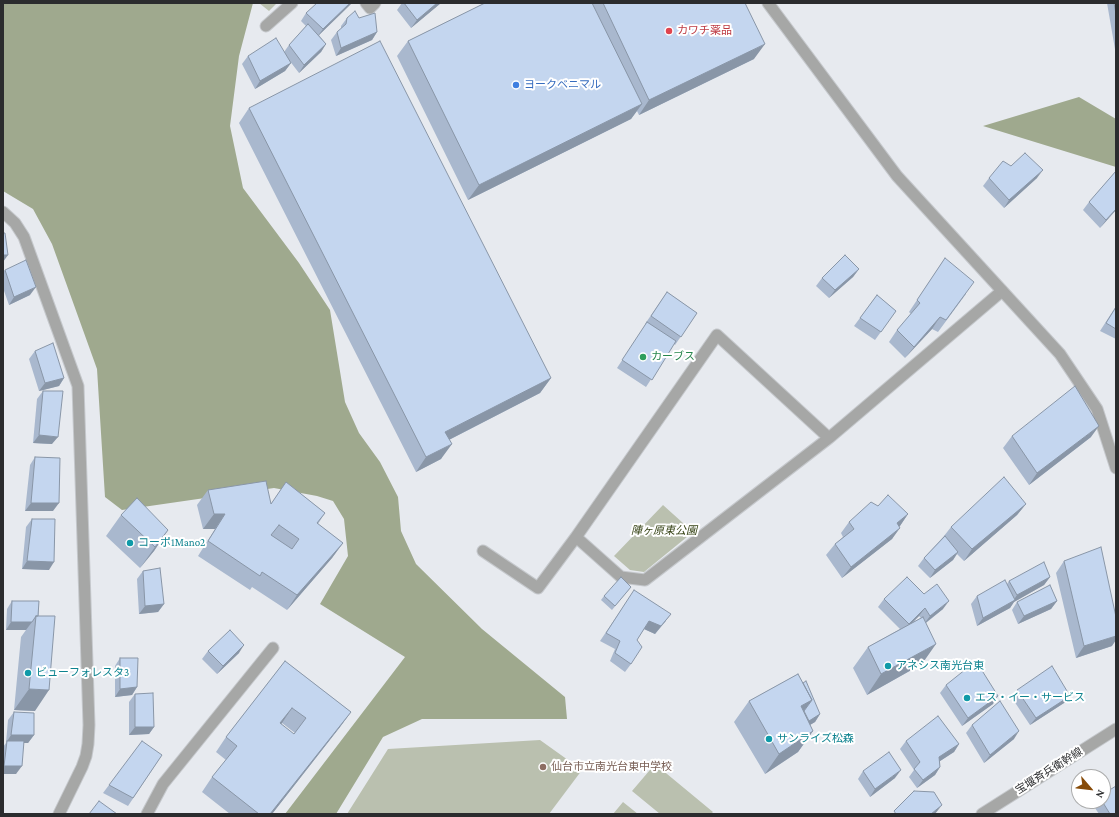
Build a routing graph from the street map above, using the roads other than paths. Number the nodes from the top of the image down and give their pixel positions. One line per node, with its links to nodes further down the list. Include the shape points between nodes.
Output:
1 (292, 3): 5 (street)
2 (366, 3): 3 (street, via 370,8)
3 (375, 3)
4 (768, 3): 7 (street, via 897,176)
5 (266, 26)
6 (3, 212): 14 (street, via 15,223 24,237 78,386 89,726 86,756)
7 (1002, 291): 8 (street); 9 (street, via 1060,354 1097,409)
8 (830, 438): 10 (street, via 645,580 621,577); 10 (street, via 717,335)
9 (1116, 468)
10 (576, 537): 11 (street, via 538,588)
11 (483, 550)
12 (273, 648): 15 (street, via 163,784)
13 (1116, 729): 16 (street, 宝堰斉兵衛幹線)
14 (59, 814)
15 (147, 814)
16 (982, 814)

